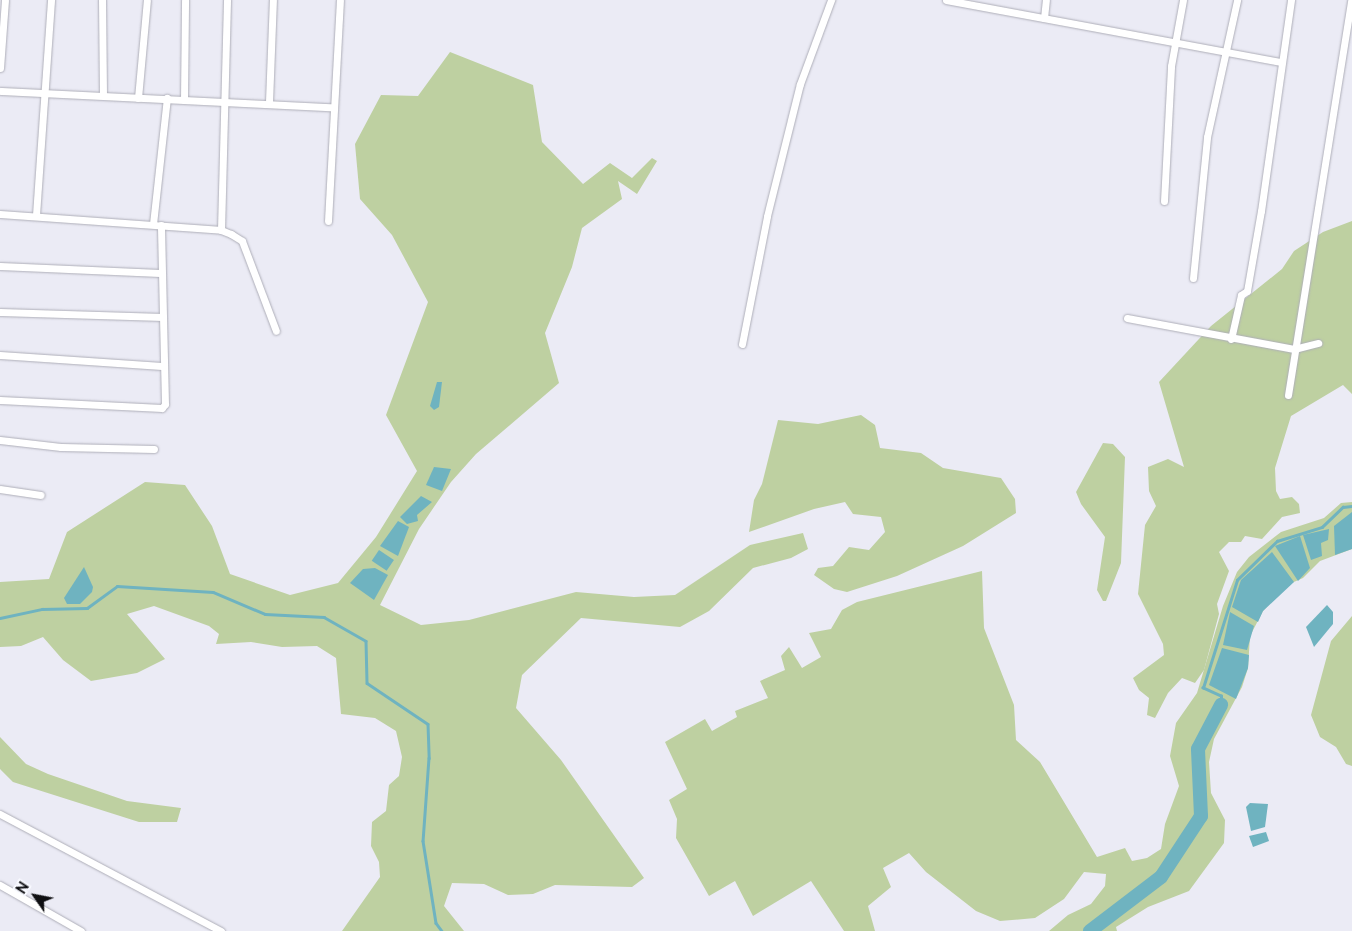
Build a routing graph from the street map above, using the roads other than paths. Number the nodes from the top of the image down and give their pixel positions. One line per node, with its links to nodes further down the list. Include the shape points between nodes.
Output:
1 (5, 0): 20 (street)
2 (51, 0): 22 (street)
3 (102, 0): 23 (street)
4 (147, 0): 24 (street)
5 (186, 0): 26 (street)
6 (227, 0): 27 (street)
7 (273, 0): 28 (street)
8 (340, 0): 29 (street)
9 (831, 0): 46 (street, via 800,84 767,216)
10 (946, 0): 16 (street)
11 (1046, 0): 16 (street)
12 (1183, 0): 17 (street)
13 (1237, 0): 18 (street)
14 (1291, 0): 19 (street)
15 (1351, 0): 47 (street)
16 (1044, 18): 17 (street)
17 (1177, 41): 18 (street); 30 (street, via 1171,66)
18 (1228, 50): 19 (street); 39 (street, via 1207,137)
19 (1281, 62): 44 (street, via 1259,220 1246,291 1241,295)
20 (0, 68)
21 (0, 91): 22 (street)
22 (46, 92): 23 (street); 32 (street)
23 (103, 94): 24 (street)
24 (138, 98): 25 (street)
25 (167, 98): 26 (street); 34 (street)
26 (184, 100): 27 (street)
27 (224, 102): 28 (street); 36 (street)
28 (269, 102): 29 (street)
29 (332, 107): 33 (street)
30 (1164, 201)
31 (0, 214): 32 (street)
32 (36, 215): 34 (street)
33 (328, 221)
34 (153, 224): 35 (street)
35 (161, 225): 36 (street); 38 (street)
36 (221, 230): 43 (street, via 242,240)
37 (0, 266): 38 (street)
38 (160, 273): 41 (street)
39 (1193, 278)
40 (0, 312): 41 (street)
41 (163, 317): 49 (street)
42 (1128, 318): 44 (street)
43 (276, 331)
44 (1231, 339): 47 (street)
45 (1318, 343): 47 (street)
46 (742, 344)
47 (1294, 349): 50 (street)
48 (0, 355): 49 (street)
49 (162, 366): 51 (street, via 165,404 158,410)
50 (1288, 395)
51 (0, 400)
52 (0, 440): 53 (street, via 61,447)
53 (154, 449)
54 (0, 489): 55 (street)
55 (41, 495)
56 (0, 814): 59 (street)
57 (0, 885): 58 (street)
58 (81, 931)
59 (221, 931)

